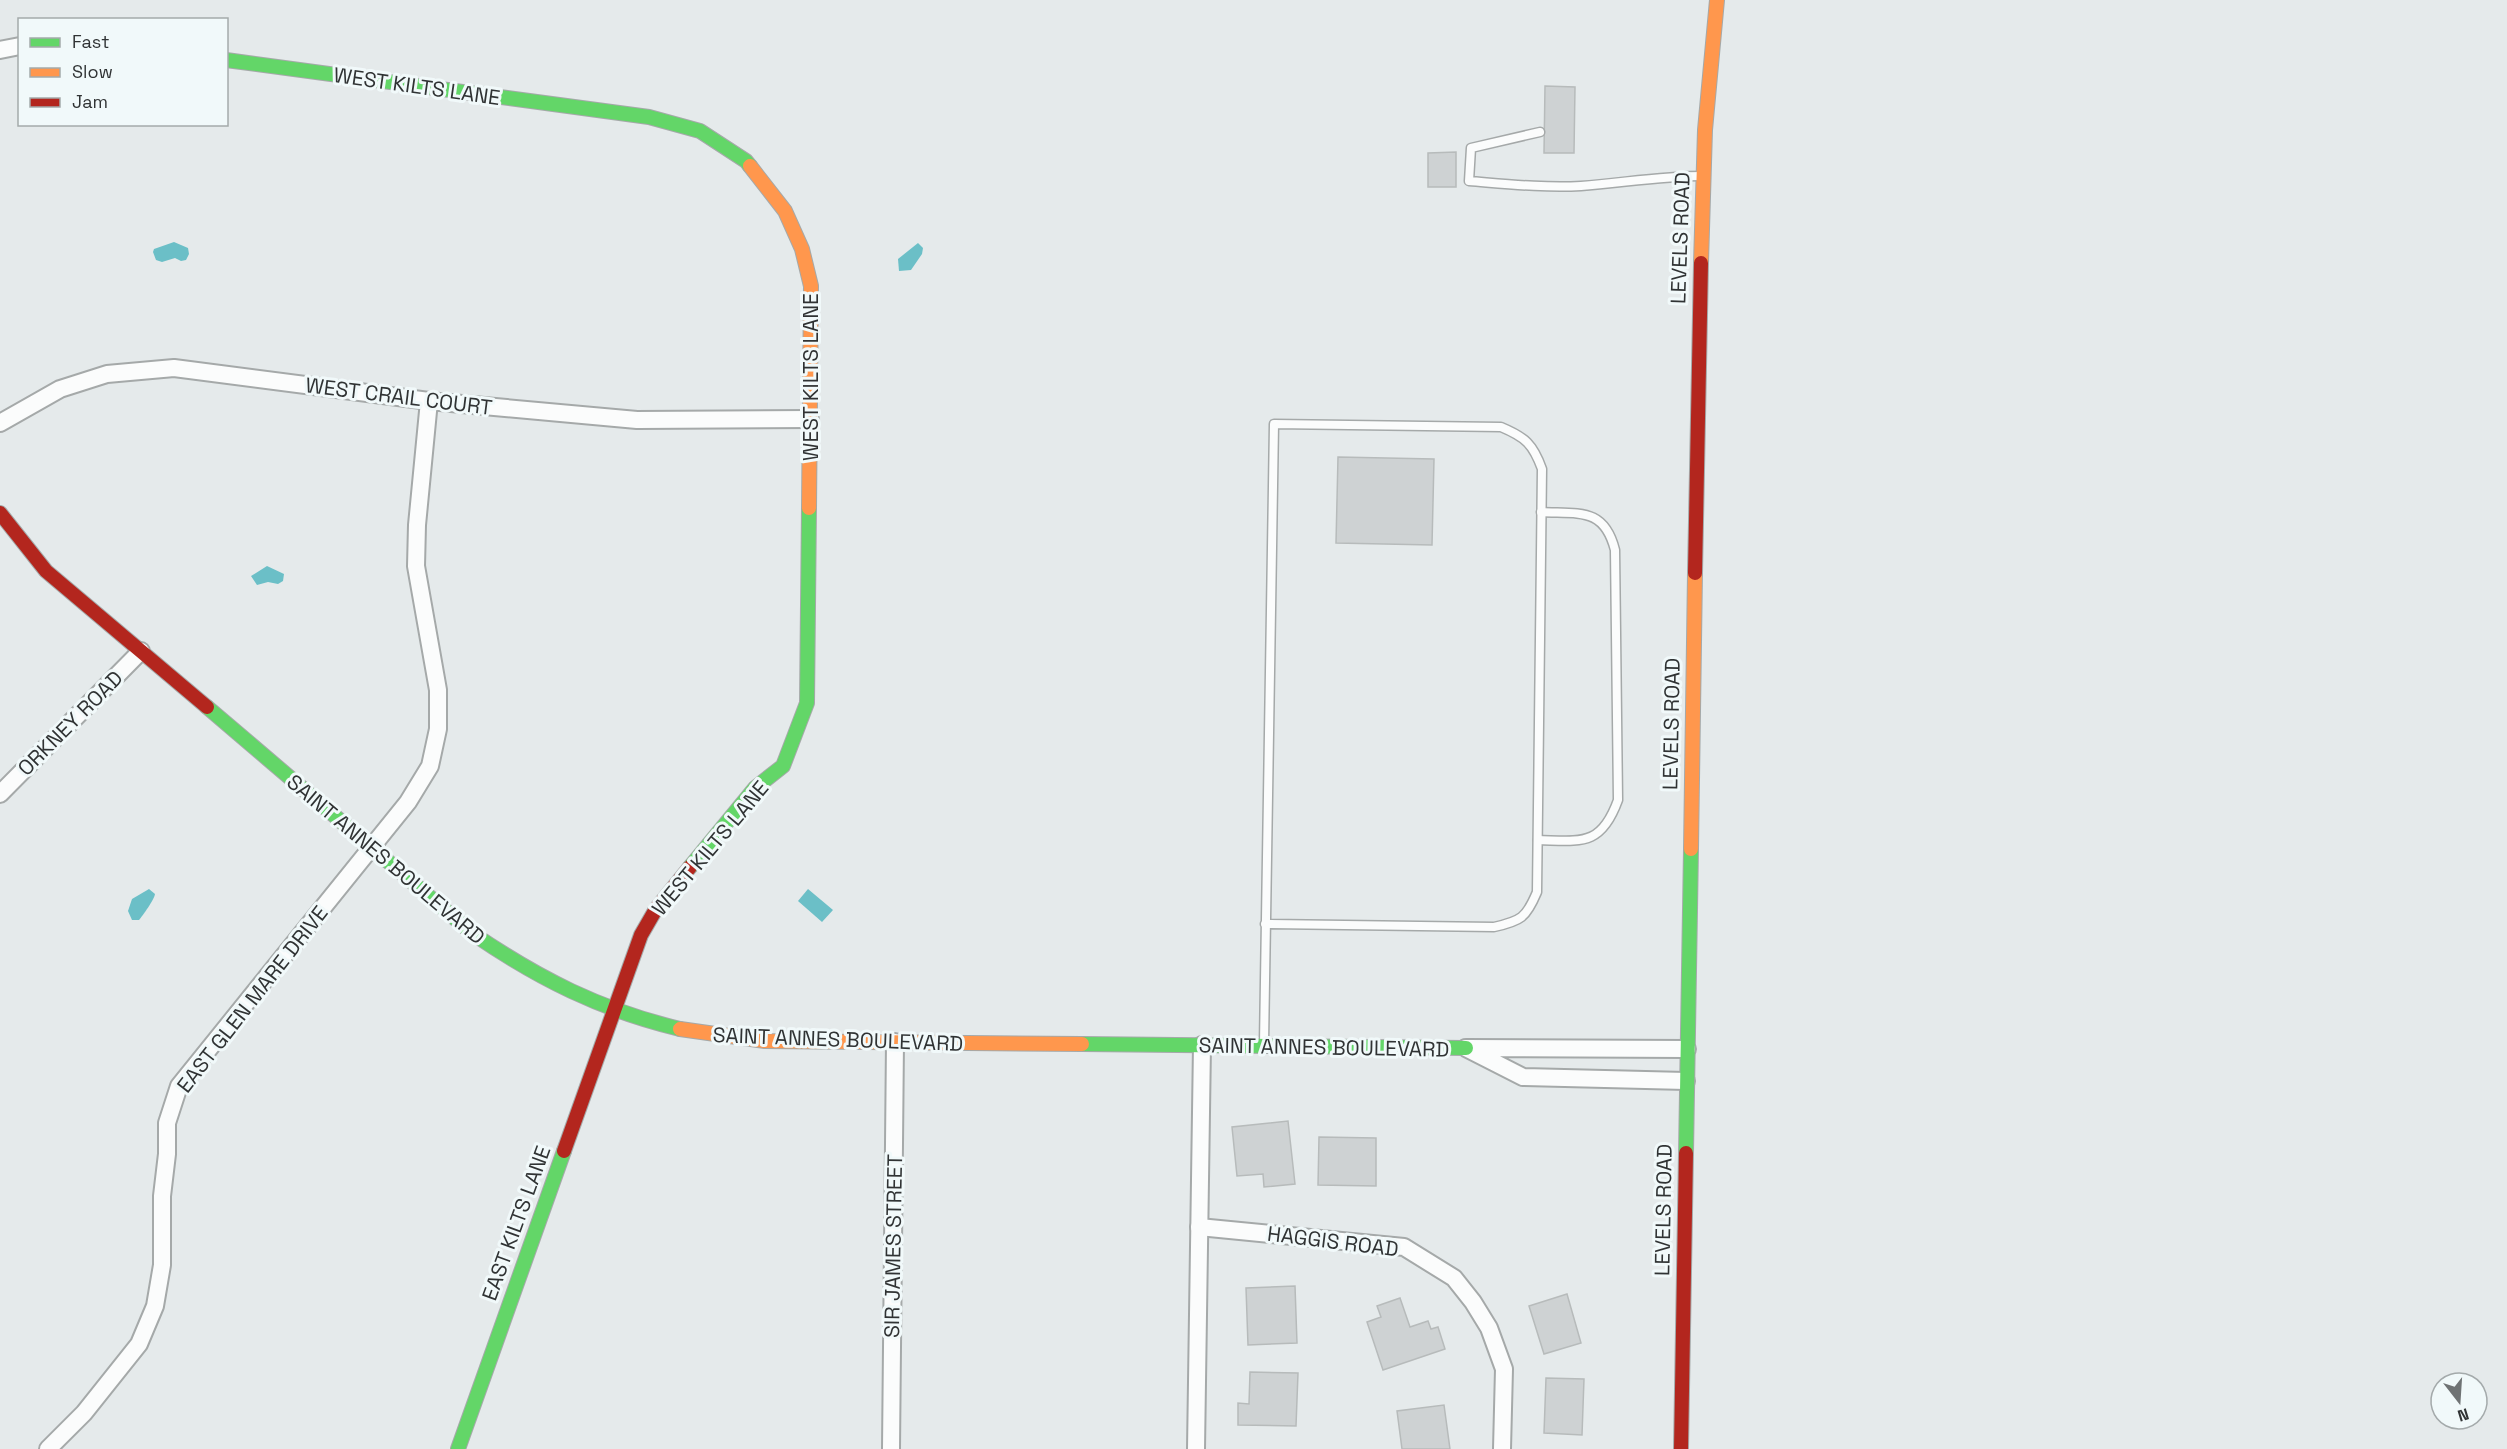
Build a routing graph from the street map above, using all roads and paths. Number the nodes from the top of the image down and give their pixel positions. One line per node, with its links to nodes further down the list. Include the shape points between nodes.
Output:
1 (1717, 0): 6 (street, LEVELS ROAD)
2 (18, 46): 3 (street)
3 (0, 50)
4 (228, 60): 8 (street, WEST KILTS LANE, via 649,117 700,131 746,161 784,211 802,249 811,286)
5 (1540, 132): 6 (lane, via 1471,148 1469,181 1543,187)
6 (1703, 176): 22 (street, LEVELS ROAD)
7 (429, 401): 8 (street, WEST CRAIL COURT, via 637,420); 9 (street, WEST CRAIL COURT, via 174,368 107,375 60,389); 15 (street, EAST GLEN MARE DRIVE, via 416,566 438,690 438,729 430,766 408,802)
8 (810, 419): 17 (street, WEST KILTS LANE, via 807,703 795,740 783,766 755,788 656,909 641,935)
9 (0, 423)
10 (1541, 512): 14 (lane); 14 (lane, via 1588,515 1603,523 1611,534 1615,550 1618,800 1611,819 1597,835 1581,841); 16 (lane, via 1542,469 1535,450 1520,435 1501,427 1274,424)
11 (0, 513): 12 (street, SAINT ANNES BOULEVARD, via 46,571)
12 (141, 651): 13 (street, ORKNEY ROAD); 15 (street, SAINT ANNES BOULEVARD)
13 (0, 794)
14 (1538, 840): 16 (lane, via 1537,892 1528,913 1514,923 1494,927)
15 (370, 848): 17 (street, SAINT ANNES BOULEVARD, via 501,955 559,988); 25 (street, EAST GLEN MARE DRIVE, via 179,1086 167,1123 162,1266 155,1306 139,1344 84,1413)
16 (1265, 924): 20 (lane)
17 (613, 1011): 18 (street, SAINT ANNES BOULEVARD, via 646,1023 724,1038); 26 (street, EAST KILTS LANE)
18 (895, 1042): 19 (street, SAINT ANNES BOULEVARD); 27 (street, SIR JAMES STREET)
19 (1202, 1045): 20 (street, SAINT ANNES BOULEVARD); 24 (street)
20 (1263, 1046): 21 (street, SAINT ANNES BOULEVARD)
21 (1466, 1048): 22 (street, SAINT ANNES BOULEVARD); 23 (street, SAINT ANNES BOULEVARD, via 1523,1077)
22 (1687, 1049): 23 (street, LEVELS ROAD)
23 (1686, 1081): 30 (street, LEVELS ROAD)
24 (1199, 1227): 28 (street); 29 (street, HAGGIS ROAD, via 1404,1247 1454,1278 1489,1328 1504,1370)
25 (48, 1449)
26 (458, 1449)
27 (891, 1449)
28 (1196, 1449)
29 (1502, 1449)
30 (1681, 1449)

